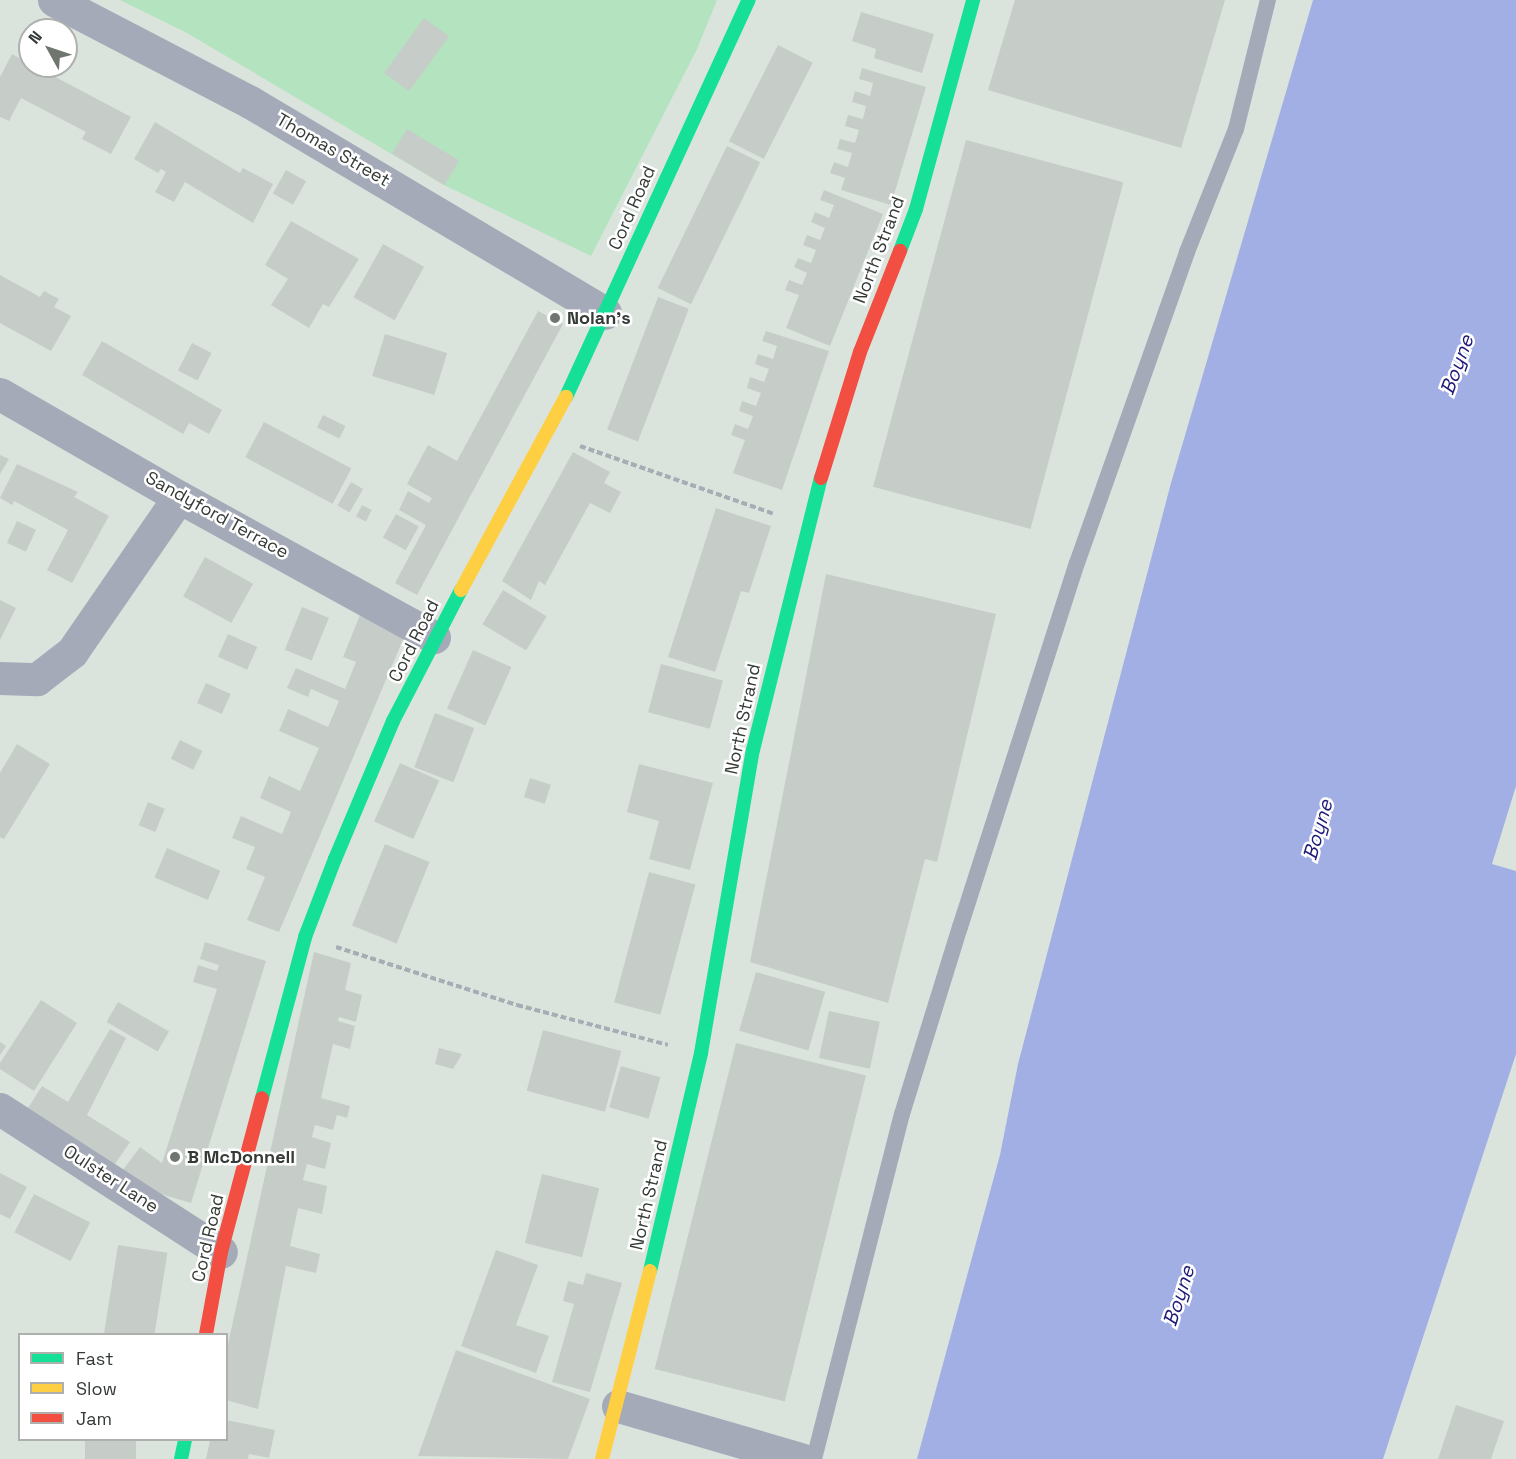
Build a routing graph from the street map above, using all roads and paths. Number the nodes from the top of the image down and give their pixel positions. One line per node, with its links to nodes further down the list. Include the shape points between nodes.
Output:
1 (54, 0): 5 (street, Thomas Street, via 249,102)
2 (749, 0): 5 (main road, Cord Road)
3 (973, 0): 9 (main road, North Strand, via 916,209 860,352)
4 (1268, 0): 22 (lane, via 1236,129 1187,252 1077,563 902,1114)
5 (605, 313): 7 (main road, Cord Road)
6 (0, 394): 8 (street, Sandyford Terrace)
7 (549, 435): 9 (path); 10 (main road, Cord Road)
8 (179, 497): 10 (street, Sandyford Terrace); 11 (street, via 72,652 37,679)
9 (806, 526): 13 (main road, North Strand, via 753,750)
10 (434, 637): 12 (main road, Cord Road, via 393,721)
11 (0, 678)
12 (305, 937): 13 (path, via 517,1005); 15 (main road, Cord Road)
13 (701, 1053): 17 (main road, North Strand)
14 (0, 1109): 15 (street, Oulster Lane)
15 (221, 1252): 16 (main road, Cord Road)
16 (206, 1333)
17 (618, 1406): 20 (main road, North Strand); 21 (street)
18 (185, 1441): 19 (main road)
19 (181, 1459)
20 (602, 1459)
21 (801, 1459)
22 (814, 1459)

